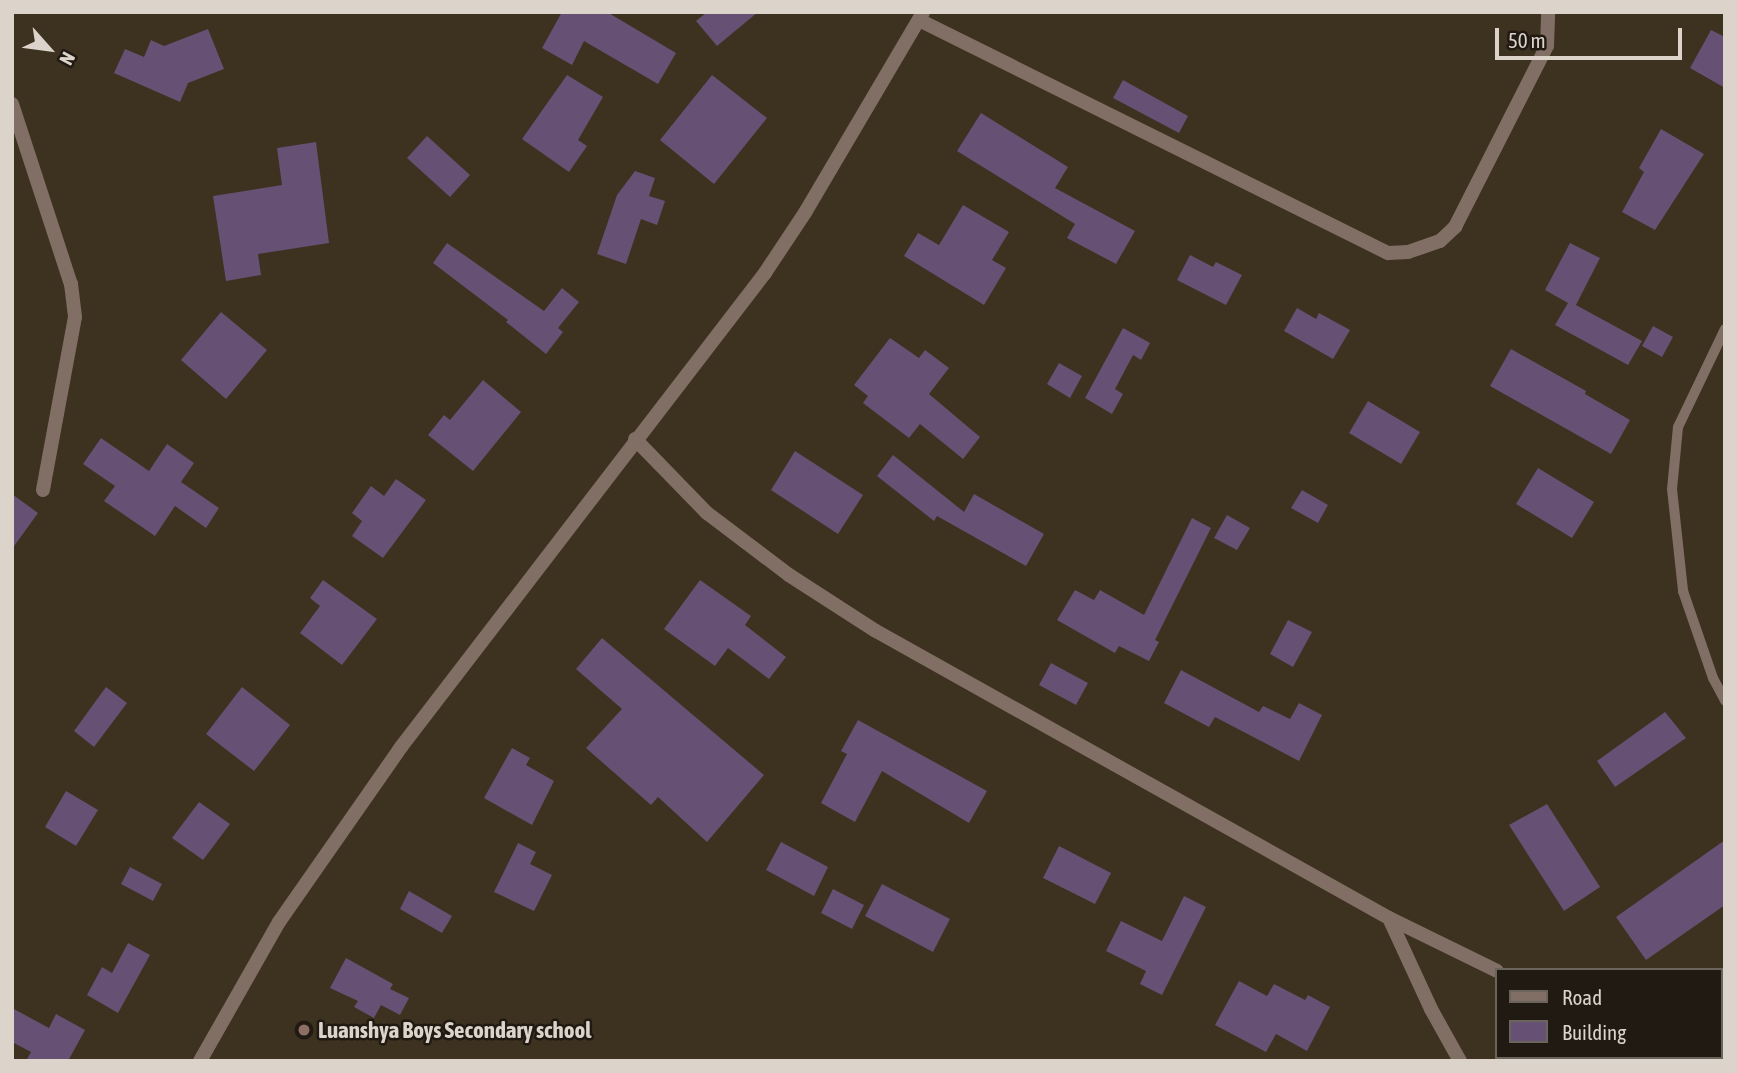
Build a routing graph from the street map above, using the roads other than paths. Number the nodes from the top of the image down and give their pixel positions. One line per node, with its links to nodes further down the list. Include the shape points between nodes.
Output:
1 (1548, 12): 2 (street, via 1547,46 1455,227 1440,241 1408,252 1388,253)
2 (921, 16): 5 (street, via 765,273)
3 (12, 104): 6 (street, via 71,284 75,317)
4 (1725, 329): 7 (lane, via 1678,427 1672,489 1683,591)
5 (635, 439): 8 (street, via 707,513 876,632); 10 (street, via 393,758 278,922)
6 (43, 490)
7 (1725, 701)
8 (1389, 918): 9 (street); 11 (street)
9 (1496, 971)
10 (201, 1061)
11 (1460, 1061)

